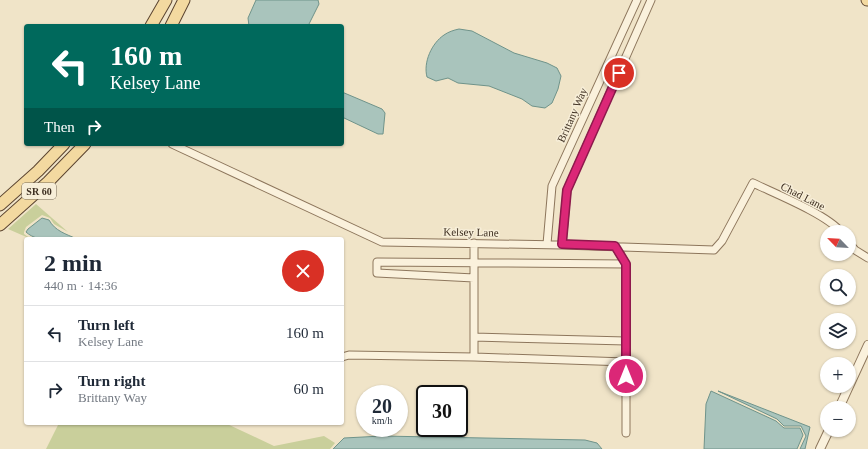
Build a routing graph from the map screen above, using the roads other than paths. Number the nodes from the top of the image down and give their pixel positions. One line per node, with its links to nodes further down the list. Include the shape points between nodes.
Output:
1 (166, 0): 7 (main road)
2 (184, 0): 8 (main road)
3 (637, 0): 5 (street, Brittany Way)
4 (651, 0): 6 (street)
5 (630, 13): 6 (street); 9 (street, Brittany Way)
6 (643, 19): 10 (street)
7 (152, 24)
8 (172, 24)
9 (588, 108): 10 (street); 19 (street, Brittany Way, via 552,186)
10 (601, 114): 20 (street, via 567,190)
11 (62, 146): 15 (main road, SR 60)
12 (83, 146): 16 (main road, SR 60)
13 (176, 146): 18 (street, Kelsey Lane, via 382,242)
14 (753, 183): 17 (street, Chad Lane); 21 (street, Kelsey Lane, via 722,241 714,250)
15 (0, 205)
16 (0, 225)
17 (834, 225)
18 (474, 244): 19 (street, Kelsey Lane); 24 (street)
19 (547, 244): 20 (street, Kelsey Lane)
20 (562, 244): 21 (street, Kelsey Lane)
21 (615, 246): 25 (street)
22 (856, 251): 23 (street)
23 (868, 258)
24 (474, 263): 25 (street); 26 (street); 26 (street, via 377,262 377,273)
25 (626, 264): 28 (street)
26 (474, 278): 27 (street)
27 (474, 336): 28 (street); 31 (street)
28 (626, 341): 32 (street)
29 (868, 345): 33 (street)
30 (344, 357): 31 (street, via 349,355)
31 (474, 358): 32 (street)
32 (626, 362): 34 (street)
33 (842, 401)
34 (626, 433)
35 (826, 437): 36 (street)
36 (820, 449)

